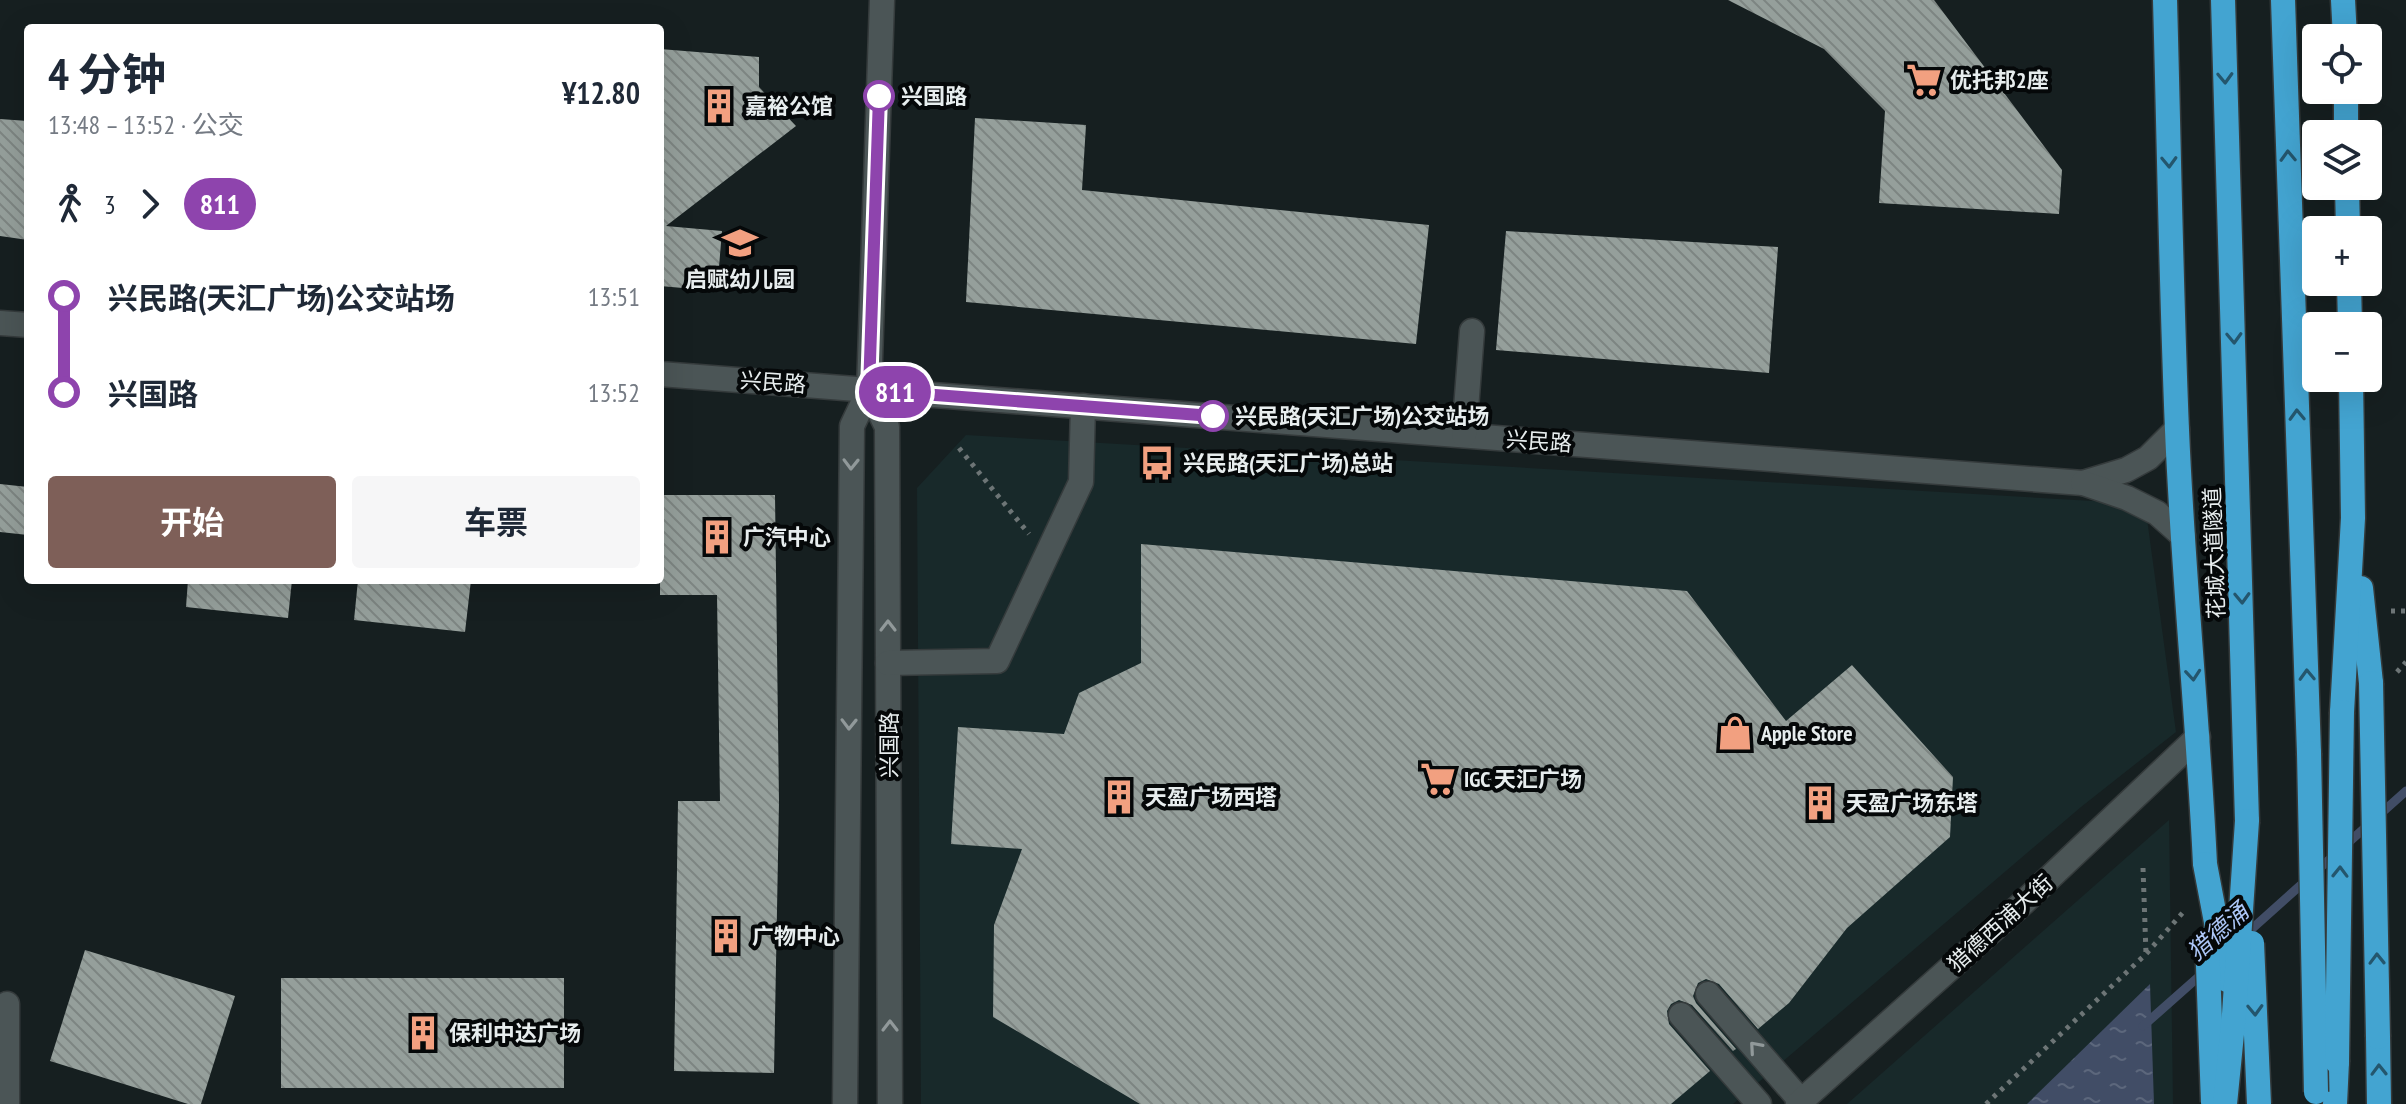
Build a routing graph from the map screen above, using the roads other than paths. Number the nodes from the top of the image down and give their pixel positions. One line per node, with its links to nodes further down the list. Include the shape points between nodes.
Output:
1 (882, 0): 11 (street, 兴国路)
2 (2165, 0): 14 (highway, one-way to 14)
3 (2223, 0): 21 (highway, 花城大道隧道, one-way to 21)
4 (2283, 0): 27 (highway, one-way to 4, bridge)
5 (2343, 0): 6 (highway)
6 (2344, 24)
7 (0, 323): 8 (street)
8 (24, 325)
9 (1472, 331): 15 (street)
10 (664, 374): 11 (street, 兴民路)
11 (869, 390): 13 (street, 兴民路); 19 (street, 兴国路, one-way to 11, via 887,427); 30 (street, 兴国路, one-way to 30, via 852,426)
12 (2351, 392): 17 (highway)
13 (1083, 406): 15 (street, 兴民路); 19 (street, via 1081,482 997,661)
14 (2177, 429): 16 (street, 兴民路, via 2148,458); 18 (highway)
15 (1464, 435): 16 (street, 兴民路)
16 (2083, 483): 18 (street, 兴民路, via 2157,513)
17 (2353, 518): 27 (highway, one-way to 17, bridge, via 2337,1062 2342,712); 37 (highway, one-way to 17, bridge, via 2371,683)
18 (2183, 536): 20 (highway, one-way to 20)
19 (888, 663): 31 (street, 兴国路, one-way to 19)
20 (2198, 737): 22 (highway); 28 (street, 猎德西浦大街, via 2023,903)
21 (2247, 821): 25 (highway, bridge); 36 (highway, 花城大道隧道, one-way to 36, bridge)
22 (2205, 864): 25 (highway, bridge); 33 (highway, bridge)
23 (1708, 994): 28 (street, one-way to 23)
24 (7, 1004): 29 (street)
25 (2234, 1014): 34 (highway, bridge); 35 (highway, bridge)
26 (1681, 1015): 32 (street)
27 (2322, 1100)
28 (1800, 1102)
29 (7, 1104)
30 (845, 1104)
31 (890, 1104)
32 (1759, 1104)
33 (2213, 1104)
34 (2225, 1104)
35 (2251, 1104)
36 (2259, 1104)
37 (2379, 1104)

